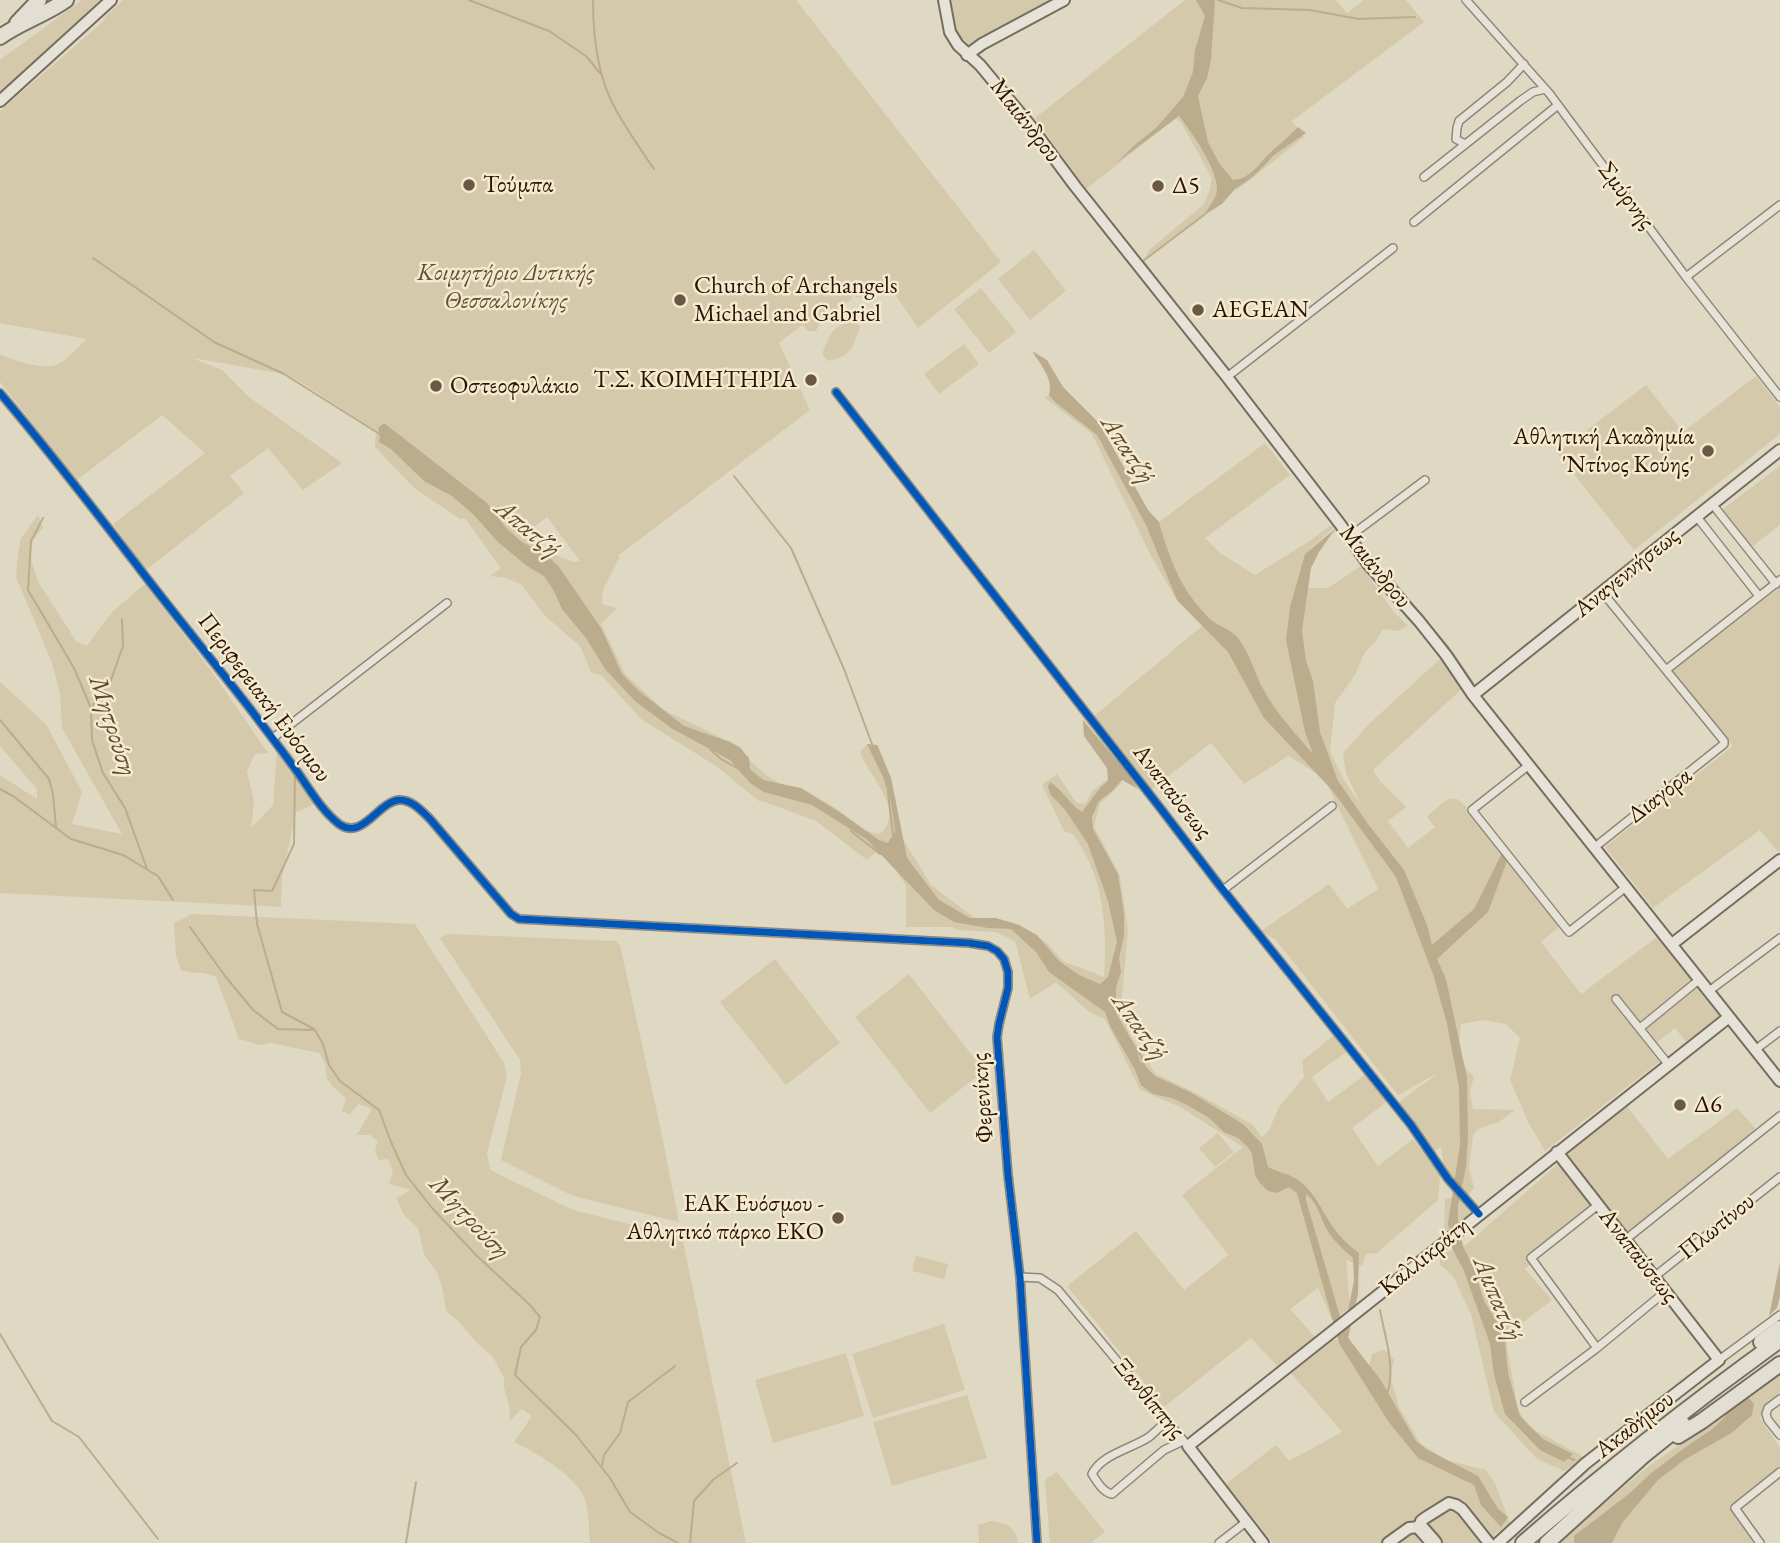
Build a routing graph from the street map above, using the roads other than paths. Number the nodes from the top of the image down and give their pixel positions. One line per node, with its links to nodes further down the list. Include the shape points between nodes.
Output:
1 (38, 0): 7 (highway)
2 (66, 0): 7 (highway)
3 (111, 0): 11 (street)
4 (944, 0): 8 (street, Μαιάνδρου, via 950,32)
5 (1065, 0): 8 (street)
6 (1466, 0): 9 (street, Σμύρνης)
7 (5, 33)
8 (967, 55): 19 (street, Μαιάνδρου, via 1029,124)
9 (1524, 64): 10 (street, Σμύρνης); 13 (street, via 1459,121 1456,139)
10 (1545, 89): 12 (street, Σμύρνης); 13 (street, via 1533,92)
11 (0, 101)
12 (1558, 105): 16 (street); 18 (street, Σμύρνης)
13 (1465, 144): 14 (street)
14 (1424, 177)
15 (1780, 205): 18 (street)
16 (1413, 222)
17 (1393, 248): 19 (street)
18 (1686, 276): 22 (street, Σμύρνης)
19 (1227, 377): 27 (street, Μαιάνδρου)
20 (836, 392): 40 (street, Αναπαύσεως)
21 (0, 393): 34 (street, Περιφερειακή Ευόσμου)
22 (1780, 397)
23 (1780, 450): 25 (street, Αναγεννήσεως)
24 (1424, 480): 27 (street)
25 (1713, 505): 26 (street, Αναγεννήσεως); 28 (street)
26 (1697, 517): 29 (street, Αναγεννήσεως); 30 (street)
27 (1349, 537): 33 (street, Μαιάνδρου)
28 (1778, 582): 30 (street)
29 (1603, 593): 32 (street); 33 (street, Αναγεννήσεως)
30 (1759, 596): 32 (street)
31 (447, 603): 34 (street)
32 (1665, 670): 37 (street, Διαγόρα, via 1724,744)
33 (1473, 695): 35 (street, Μαιάνδρου)
34 (273, 738): 41 (street, Περιφερειακή Ευόσμου, via 340,824 359,826 387,805 408,802 430,819 510,914)
35 (1530, 765): 37 (street, Μαιάνδρου); 39 (street, via 1472,810 1569,932)
36 (1332, 806): 40 (street)
37 (1595, 847): 39 (street, Μαιάνδρου)
38 (1780, 860): 43 (street)
39 (1626, 887): 43 (street, Μαιάνδρου)
40 (1223, 890): 57 (street, Αναπαύσεως)
41 (535, 920): 59 (street, Φερενίκης, via 969,943 997,951 1008,972 997,1037)
42 (1780, 938): 45 (street)
43 (1672, 944): 44 (street, Μαιάνδρου)
44 (1700, 979): 45 (street, Μαιάνδρου); 48 (street)
45 (1709, 991): 47 (street, Μαιάνδρου)
46 (1616, 999): 48 (street)
47 (1729, 1017): 50 (street, Μαιάνδρου); 51 (street, Καλλικράτη)
48 (1640, 1028): 51 (street)
49 (1780, 1031): 50 (street)
50 (1755, 1050): 52 (street, Μαιάνδρου)
51 (1668, 1064): 54 (street, Καλλικράτη)
52 (1779, 1079)
53 (1780, 1116): 58 (street)
54 (1557, 1152): 56 (street, Αναπαύσεως); 57 (street, Καλλικράτη)
55 (1780, 1177): 60 (street, Πλωτίνου)
56 (1598, 1205): 58 (street, Αναπαύσεως); 65 (street, via 1531,1258)
57 (1479, 1214): 74 (street, Καλλικράτη)
58 (1625, 1240): 60 (street, Αναπαύσεως)
59 (1020, 1277): 71 (street, Ξανθίππης, via 1040,1278 1058,1290); 79 (street, Φερενίκης)
60 (1654, 1277): 61 (street, Αναπαύσεως)
61 (1665, 1292): 65 (street); 67 (street, Αναπαύσεως)
62 (1780, 1315): 67 (street, Ακαδήμου)
63 (1780, 1328): 73 (highway, via 1691,1394)
64 (1780, 1340): 73 (highway)
65 (1597, 1348): 70 (street)
66 (1780, 1352): 75 (highway)
67 (1719, 1360): 85 (street, Ακαδήμου, via 1590,1460)
68 (1780, 1364): 75 (highway)
69 (1780, 1399): 72 (street, via 1766,1414)
70 (1525, 1402)
71 (1167, 1422): 74 (street, Ξανθίππης); 74 (street, via 1095,1468 1092,1474 1097,1483 1112,1494 1164,1450)
72 (1780, 1435)
73 (1648, 1438): 86 (highway)
74 (1185, 1443): 77 (street, Ξανθίππης)
75 (1643, 1456): 87 (highway)
76 (1780, 1472): 88 (street, via 1734,1508)
77 (1246, 1522): 80 (street); 81 (street, Ξανθίππης)
78 (1420, 1527): 82 (street, via 1409,1528); 83 (highway); 84 (street, via 1421,1521 1449,1503 1462,1508)
79 (1037, 1543)
80 (1219, 1543)
81 (1263, 1543)
82 (1388, 1543)
83 (1434, 1543)
84 (1489, 1543)
85 (1498, 1543)
86 (1523, 1543)
87 (1547, 1543)
88 (1760, 1543)

